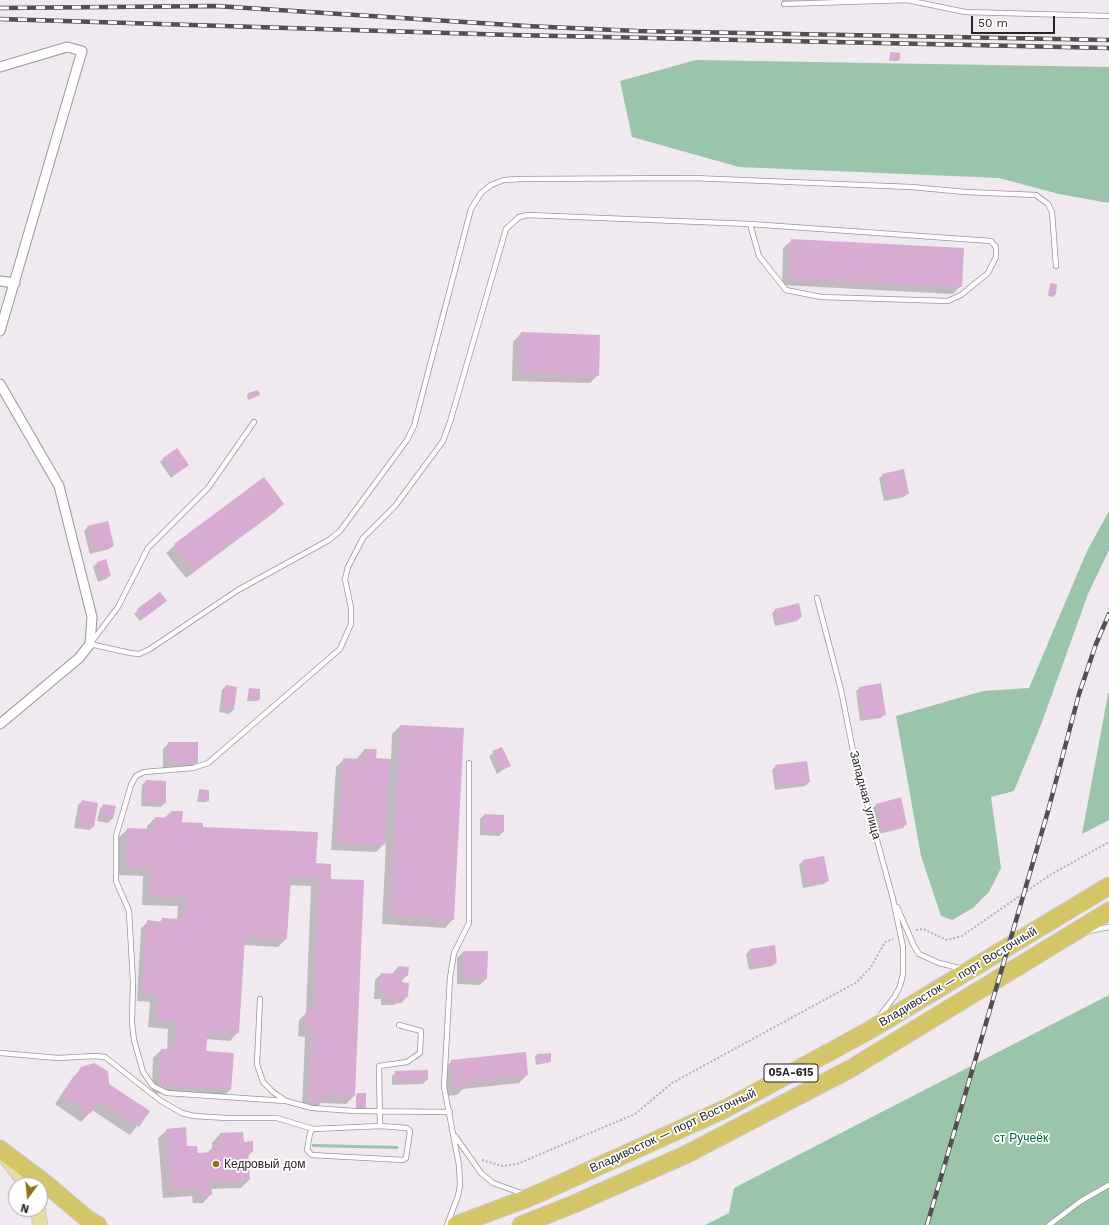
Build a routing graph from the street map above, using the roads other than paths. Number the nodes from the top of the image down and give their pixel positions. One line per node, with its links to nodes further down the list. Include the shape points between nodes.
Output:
1 (784, 4): 2 (lane, via 907,0 965,12)
2 (1109, 16)
3 (0, 67): 7 (street, via 67,47 82,51)
4 (750, 224): 4 (lane, via 991,241 996,247 996,257 988,273 961,295 948,301 821,297 786,290 759,256); 25 (lane, via 528,216 519,217 512,223 506,229 443,441 394,506 363,538 348,567 345,579 351,608 351,624 340,649 208,763 193,768 144,772 136,776 116,836 116,881 129,912 133,982 132,1023 143,1072 153,1086 167,1093)
5 (1056, 266): 12 (lane, via 1052,212 1048,204 1036,196 903,187 692,178 520,179 504,180 491,185 481,193 470,210 414,426 407,440 340,531 329,540 238,590 139,654)
6 (0, 281): 7 (street)
7 (15, 283): 8 (street)
8 (0, 330)
9 (0, 384): 12 (street, via 59,486 92,617)
10 (254, 422): 12 (lane, via 208,488 148,548 118,607)
11 (817, 598): 16 (lane, Западная улица, via 841,690 854,756)
12 (90, 644): 13 (street, via 79,658)
13 (0, 724)
14 (469, 763): 27 (lane, via 469,923 454,953 450,978 444,1087)
15 (1109, 886): 20 (highway, Владивосток — порт Восточный / 05А-615)
16 (893, 899): 20 (lane, Западная улица, via 914,946 923,957); 23 (lane, Западная улица, via 904,959 900,986 896,996)
17 (1109, 911): 19 (highway, Владивосток — порт Восточный / 05А-615)
18 (1109, 927): 19 (lane)
19 (1069, 936): 38 (highway, Владивосток — порт Восточный / 05А-615, via 850,1069 685,1155)
20 (971, 970): 23 (highway, Владивосток — порт Восточный / 05А-615)
21 (260, 999): 25 (lane, via 257,1064 263,1082)
22 (399, 1024): 26 (lane, via 421,1031 420,1053 407,1062 379,1066)
23 (870, 1030): 34 (highway, Владивосток — порт Восточный / 05А-615, via 725,1109)
24 (0, 1053): 29 (lane, via 58,1058 105,1057 161,1101 182,1113 227,1118 277,1118)
25 (286, 1100): 26 (lane, via 312,1108)
26 (380, 1111): 27 (lane); 28 (lane)
27 (450, 1112): 30 (lane)
28 (380, 1126): 29 (lane); 29 (lane, via 407,1128 410,1131 406,1158 403,1160 312,1155 307,1150)
29 (313, 1128)
30 (454, 1134): 34 (lane, via 481,1173 493,1183); 36 (lane, via 460,1185)
31 (0, 1150): 32 (main road); 35 (highway)
32 (21, 1177)
33 (1109, 1185): 39 (lane, via 1081,1201)
34 (533, 1196): 37 (highway, Владивосток — порт Восточный / 05А-615)
35 (98, 1225)
36 (447, 1225)
37 (456, 1225)
38 (521, 1225)
39 (1049, 1225)

